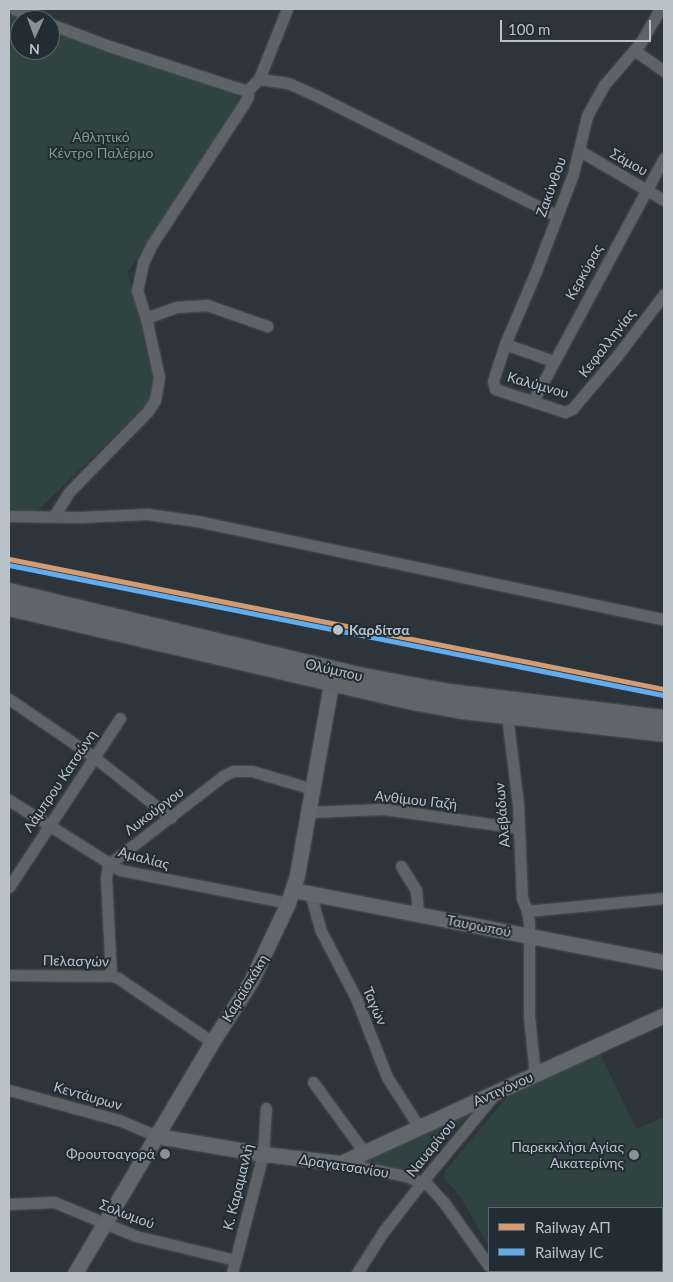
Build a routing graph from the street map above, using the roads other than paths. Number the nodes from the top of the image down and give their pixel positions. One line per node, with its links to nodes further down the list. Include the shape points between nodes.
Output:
1 (287, 9): 6 (street)
2 (660, 9): 4 (street, Ζακύνθου)
3 (60, 28): 7 (street)
4 (634, 50): 5 (street); 8 (street, Ζακύνθου, via 596,97 587,116)
5 (664, 71)
6 (260, 79): 7 (street); 12 (street, via 288,83 321,98)
7 (248, 91): 14 (street, via 246,101 143,262 136,291)
8 (580, 152): 10 (street, Σάμου); 12 (street, Ζακύνθου)
9 (664, 158): 10 (street, Κερκύρας)
10 (647, 189): 11 (street, Σάμου); 17 (street, Κερκύρας)
11 (664, 200)
12 (556, 215): 16 (street, Ζακύνθου)
13 (664, 294): 20 (street, Κεφαλληνίας)
14 (146, 318): 15 (street, via 178,307 207,305); 22 (street, via 159,377 155,400 69,492)
15 (267, 326)
16 (505, 344): 17 (street); 18 (street, Ζακύνθου, via 493,381)
17 (553, 361): 19 (street, Κερκύρας)
18 (495, 388): 19 (street, Καλύμνου)
19 (532, 400): 20 (street, Καλύμνου, via 565,412)
20 (572, 410)
21 (9, 516): 22 (street)
22 (54, 516): 25 (street, via 148,514 197,520)
23 (9, 592): 26 (main road, Ολύμπου)
24 (9, 607): 26 (main road, Ολύμπου)
25 (664, 619)
26 (332, 677): 28 (main road, Ολύμπου, via 426,704); 30 (main road, Ολύμπου); 35 (main road, Καραϊσκάκη)
27 (9, 698): 34 (street)
28 (507, 715): 31 (main road, Ολύμπου); 40 (street, Αλεβάδων)
29 (120, 718): 34 (street, Λάμπρου Κατσώνη)
30 (664, 719)
31 (621, 727): 32 (main road, Ολύμπου); 33 (main road)
32 (664, 733)
33 (664, 741)
34 (94, 758): 38 (street); 39 (street, Λάμπρου Κατσώνη)
35 (312, 789): 37 (main road, Καραϊσκάκη); 38 (street, Λυκούργου, via 252,771 236,770 223,776)
36 (9, 800): 39 (street, Αμαλίας)
37 (308, 812): 40 (street, Ανθίμου Γαζή, via 384,809); 45 (main road, Καραϊσκάκη)
38 (171, 818): 41 (street, Λυκούργου)
39 (48, 825): 41 (street, Αμαλίας); 43 (street, Λάμπρου Κατσώνη)
40 (519, 828): 47 (street, Αλεβάδων, via 522,898)
41 (109, 864): 45 (street, Αμαλίας, via 140,875); 52 (street, via 106,885)
42 (401, 866): 48 (street, via 416,890)
43 (9, 887)
44 (310, 893): 45 (main road, Ταυρωπού); 48 (main road, Ταυρωπού); 60 (street, Ταγών, via 321,931 356,998 386,1077)
45 (290, 896): 54 (main road, Καραϊσκάκη, via 251,981)
46 (664, 898): 47 (street)
47 (528, 911): 49 (street, Αλεβάδων)
48 (418, 914): 49 (main road, Ταυρωπού)
49 (530, 936): 50 (main road, Ταυρωπού); 55 (street, Αλεβάδων, via 529,1008)
50 (664, 962)
51 (9, 975): 52 (street, Πελασγών)
52 (111, 976): 54 (street, Πελασγών, via 129,984)
53 (664, 1015): 55 (main road, Αντιγόνου)
54 (212, 1042): 61 (main road, Καραϊσκάκη)
55 (535, 1075): 58 (main road, Αντιγόνου)
56 (313, 1082): 62 (street)
57 (9, 1090): 61 (street, Κεντάυρων, via 111,1118)
58 (496, 1092): 60 (main road, Αντιγόνου); 65 (street, Ναυαρίνου)
59 (266, 1108): 63 (street, Κ. Καραμανλή)
60 (419, 1127): 62 (main road, Αντιγόνου)
61 (158, 1136): 63 (main road, Δραγατσανίου); 67 (main road, Καραϊσκάκη)
62 (364, 1152): 64 (main road, Αντιγόνου)
63 (263, 1154): 64 (main road, Δραγατσανίου); 68 (street, Κ. Καραμανλή)
64 (341, 1162): 65 (street, Δραγατσανίου)
65 (422, 1182): 69 (street, Δραγατσανίου, via 445,1204); 72 (street, Ναυαρίνου)
66 (9, 1204): 67 (street, Σολωμού, via 54,1202)
67 (104, 1223): 68 (street, Σολωμού, via 146,1239); 70 (main road, Καραϊσκάκη)
68 (235, 1260): 71 (street, Κ. Καραμανλή)
69 (488, 1265)
70 (74, 1273)
71 (232, 1273)
72 (356, 1273)

